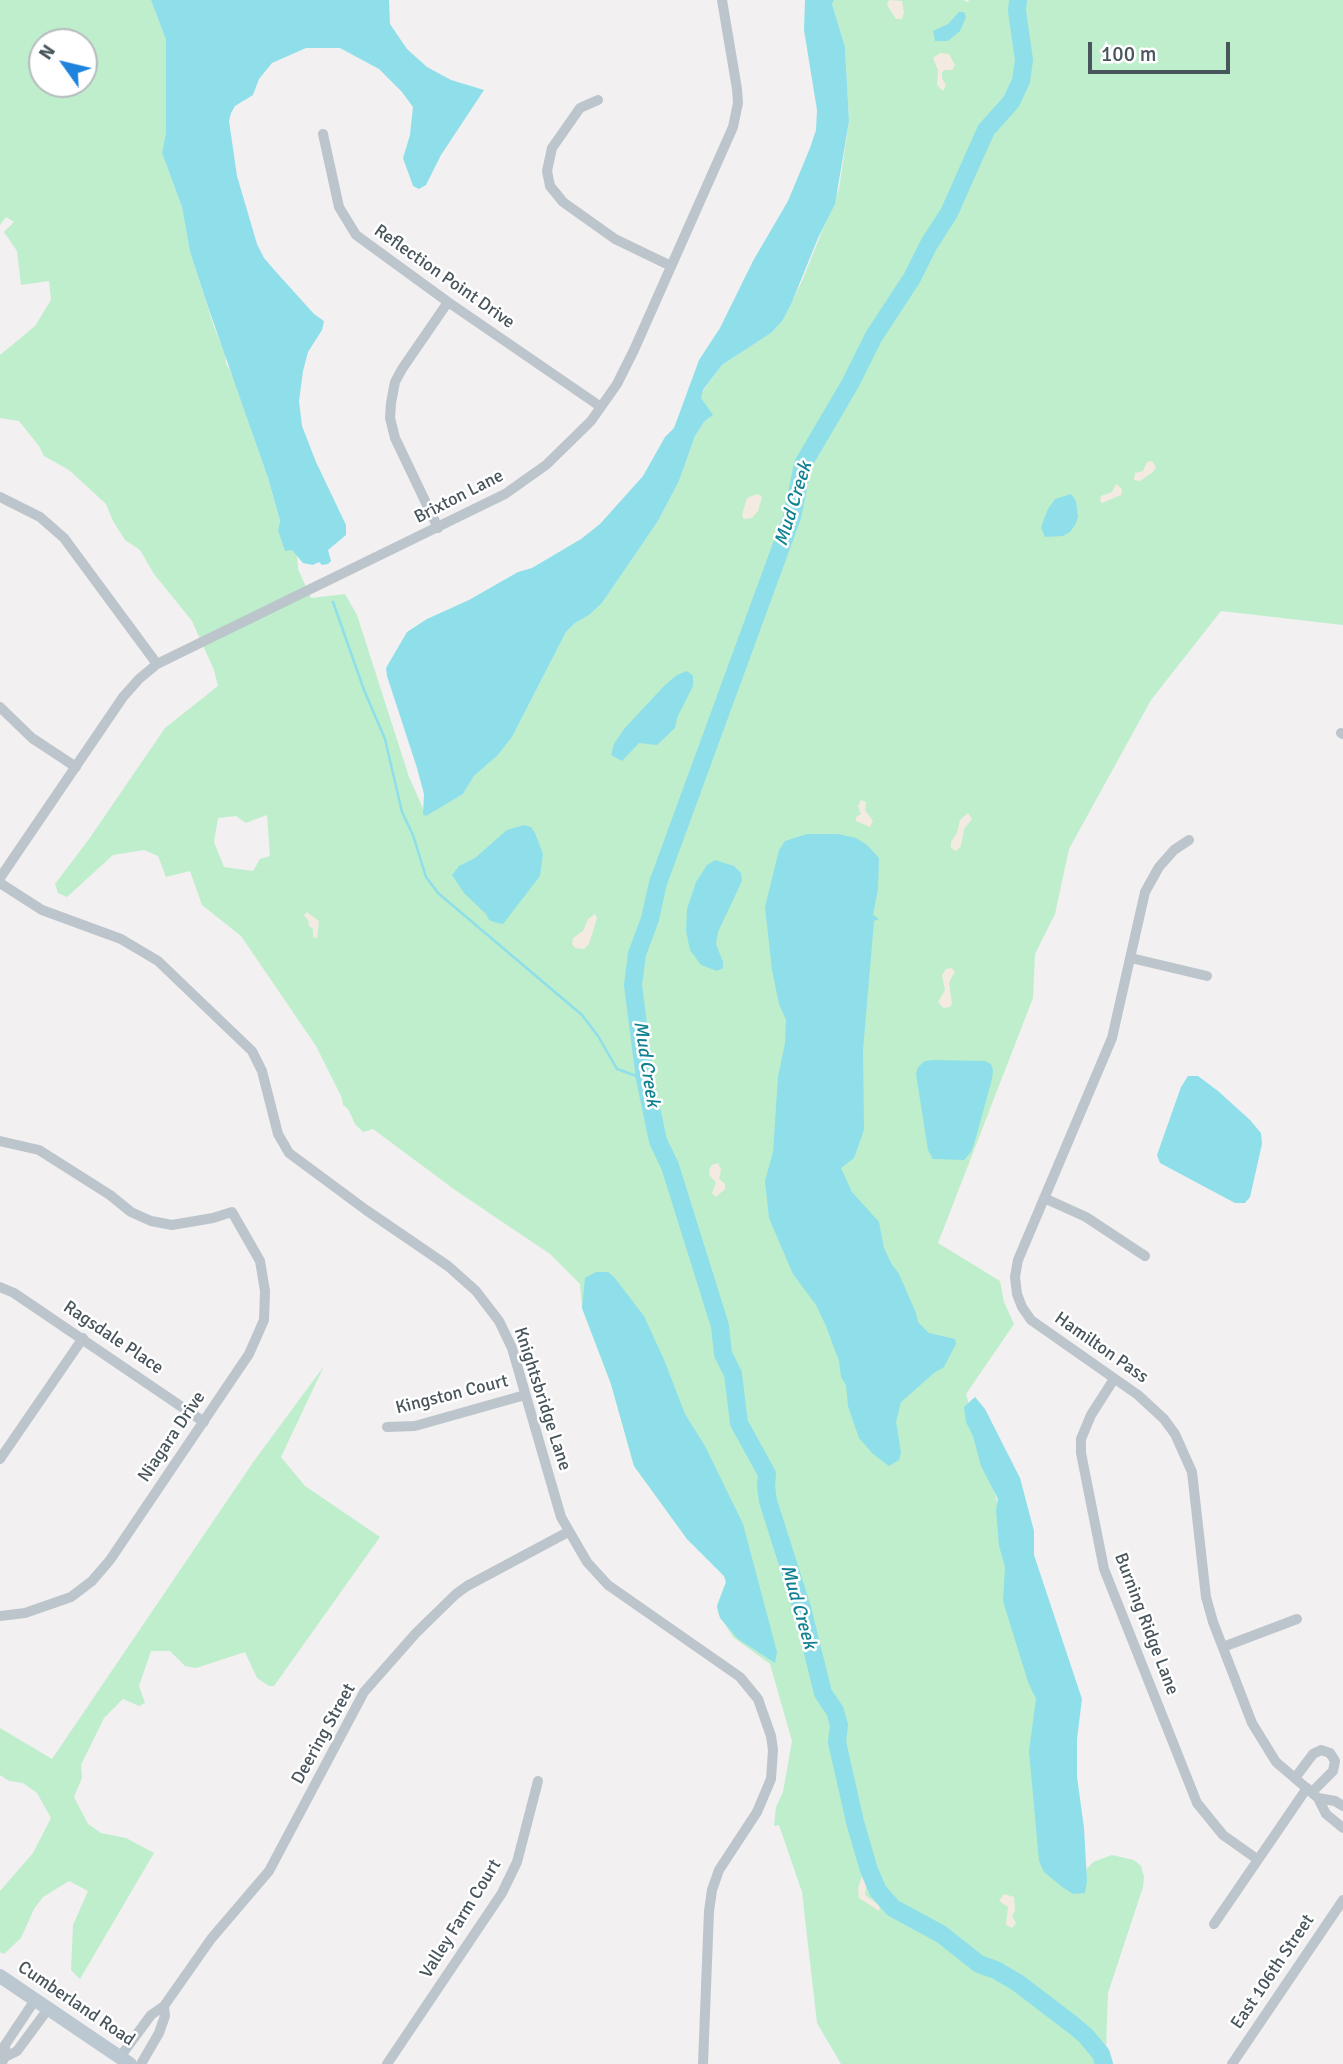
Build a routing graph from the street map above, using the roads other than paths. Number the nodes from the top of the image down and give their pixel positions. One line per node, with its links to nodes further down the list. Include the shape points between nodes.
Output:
1 (722, 0): 4 (street, Brixton Lane, via 737,89 736,113 727,144)
2 (598, 100): 4 (street, via 580,108 552,148 547,172 550,187 563,202 615,239)
3 (323, 134): 5 (street, Reflection Point Drive, via 336,197 349,227 368,246)
4 (671, 266): 6 (street, Brixton Lane, via 634,350)
5 (448, 302): 6 (street, Reflection Point Drive); 8 (street, via 401,369 390,418)
6 (601, 407): 8 (street, Brixton Lane, via 529,480)
7 (0, 497): 9 (street, via 40,517 64,538)
8 (438, 528): 9 (street, Brixton Lane)
9 (157, 664): 11 (street, Brixton Lane, via 123,697)
10 (0, 707): 11 (street, via 32,738)
11 (76, 767): 13 (street, Brixton Lane)
12 (1189, 840): 14 (street, Hamilton Pass, via 1174,850 1152,879 1141,904)
13 (0, 881): 22 (street, Knightsbridge Lane, via 42,910 121,939 151,956 243,1042 258,1061 278,1134 289,1153 476,1290 512,1348)
14 (1131, 958): 15 (street); 17 (street, Hamilton Pass, via 1112,1038)
15 (1207, 976)
16 (0, 1141): 23 (street, Niagara Drive, via 38,1150 151,1221 172,1224 232,1212 260,1261 264,1320 249,1354)
17 (1044, 1198): 18 (street, via 1086,1217); 21 (street, Hamilton Pass, via 1017,1268 1021,1307 1041,1330)
18 (1146, 1256)
19 (0, 1287): 20 (street, Ragsdale Place)
20 (83, 1338): 23 (street, Ragsdale Place); 25 (street)
21 (1114, 1379): 29 (street, Hamilton Pass, via 1164,1419 1184,1451 1192,1472 1206,1597); 35 (street, Burning Ridge Lane, via 1081,1439 1104,1569 1197,1804 1223,1835)
22 (525, 1395): 24 (street, Kingston Court, via 415,1426); 26 (street, Knightsbridge Lane)
23 (204, 1422): 27 (street, Niagara Drive, via 92,1581 51,1606)
24 (387, 1427)
25 (0, 1459)
26 (568, 1532): 40 (street, Deering Street, via 456,1594 365,1692 270,1871 202,1951); 45 (street, Knightsbridge Lane, via 608,1585 747,1683 771,1736 769,1789 719,1870 712,1890)
27 (0, 1616)
28 (1297, 1619): 29 (street)
29 (1223, 1647): 30 (street, Hamilton Pass, via 1258,1737)
30 (1296, 1779): 32 (street, Hamilton Pass); 32 (street, via 1313,1754 1321,1750 1330,1754 1335,1761 1333,1771)
31 (538, 1781): 44 (street, Valley Farm Court, via 517,1862 502,1893)
32 (1312, 1793): 33 (street, Hamilton Pass); 34 (street, Hamilton Pass); 35 (street)
33 (1343, 1806)
34 (1343, 1828)
35 (1257, 1859): 37 (street)
36 (1343, 1899): 46 (street, East 106th Street)
37 (1214, 1924)
38 (0, 1976): 39 (main road, Cumberland Road)
39 (41, 2005): 41 (street, via 5,2045); 42 (main road, Cumberland Road)
40 (164, 2006): 42 (street, Deering Street, via 151,2015); 43 (street, Deering Street, via 159,2033)
41 (3, 2060)
42 (125, 2060)
43 (141, 2064)
44 (387, 2064)
45 (703, 2064)
46 (1232, 2064)

